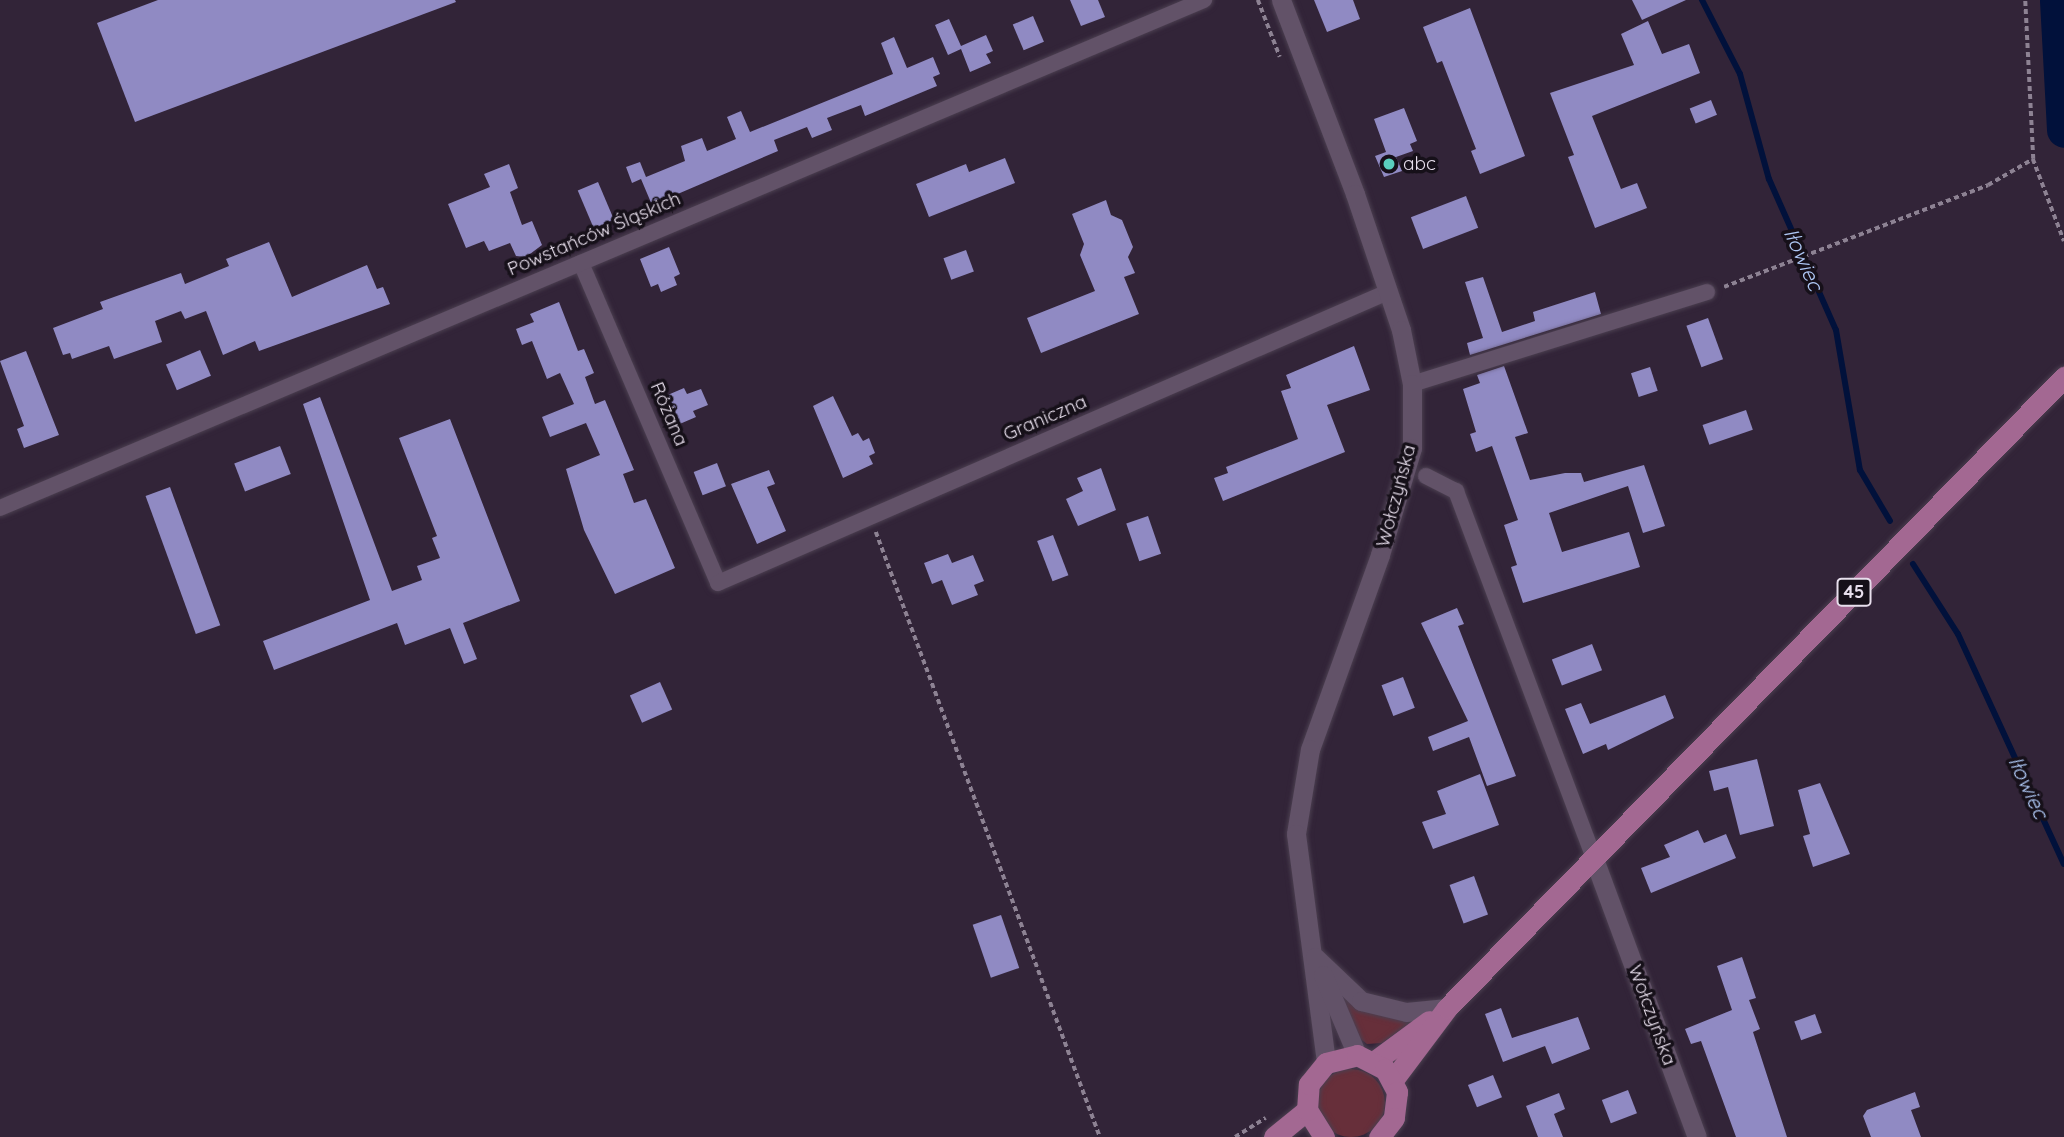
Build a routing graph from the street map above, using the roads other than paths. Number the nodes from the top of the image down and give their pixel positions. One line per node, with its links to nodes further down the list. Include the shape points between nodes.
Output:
1 (1204, 0): 3 (street, Powstańców Śląskich)
2 (1281, 0): 4 (street, Wołczyńska)
3 (581, 263): 9 (street, Powstańców Śląskich); 10 (street, Różana)
4 (1388, 292): 7 (street, Wołczyńska); 10 (street, Graniczna)
5 (1707, 292): 7 (street)
6 (2064, 377): 11 (main road, 45)
7 (1412, 384): 12 (street, Wołczyńska, via 1412,448 1321,710 1302,790 1296,834 1299,879)
8 (1426, 477): 11 (street, Wołczyńska, via 1456,491)
9 (0, 508)
10 (718, 583)
11 (1594, 859): 13 (main road, 45); 21 (street, Wołczyńska)
12 (1315, 957): 13 (street, via 1361,1001 1406,1012); 14 (street, Wołczyńska); 15 (street, Wołczyńska)
13 (1447, 1008): 14 (main road, 45); 16 (main road, 45)
14 (1366, 1058): 15 (main road); 16 (main road)
15 (1326, 1063): 17 (main road, via 1309,1084)
16 (1393, 1080): 20 (main road, via 1397,1106)
17 (1307, 1110): 18 (main road); 19 (main road)
18 (1275, 1127)
19 (1323, 1137)
20 (1379, 1137)
21 (1697, 1137)

